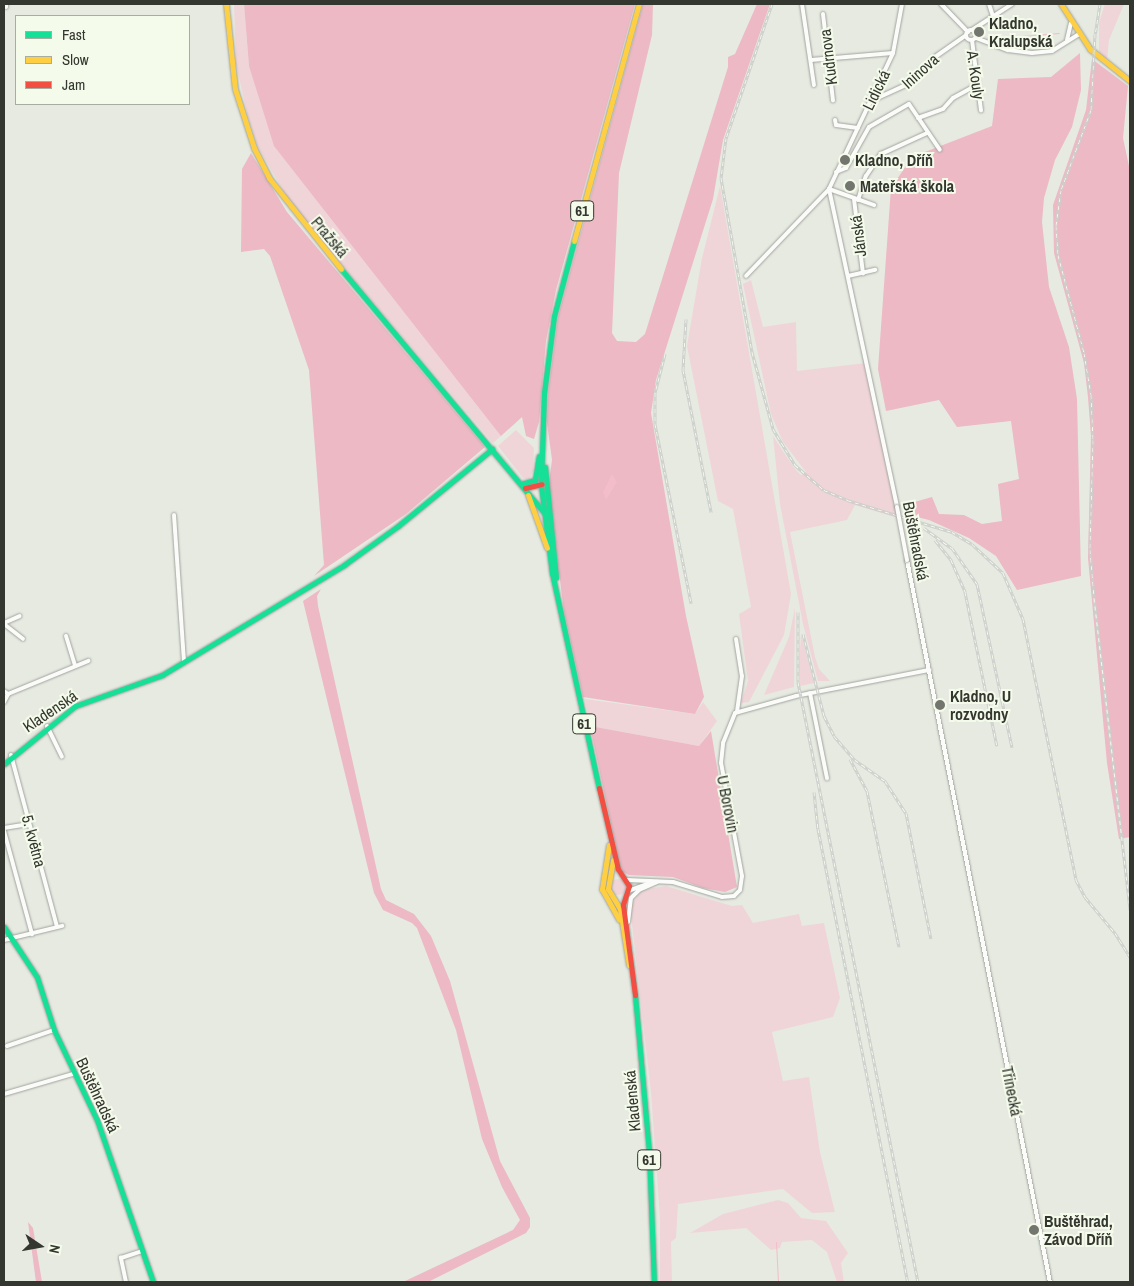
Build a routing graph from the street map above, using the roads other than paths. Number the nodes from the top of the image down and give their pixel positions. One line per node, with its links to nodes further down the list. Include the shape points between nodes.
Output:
1 (226, 4): 40 (main road, Pražská, via 235,89 254,148 269,178 294,213)
2 (639, 4): 38 (main road, 61, via 560,291 549,350)
3 (802, 4): 18 (street)
4 (902, 4): 16 (street, Lidická)
5 (943, 4): 12 (street)
6 (989, 4): 10 (street)
7 (1012, 4): 10 (street, Ininova)
8 (1061, 4): 11 (main road)
9 (823, 14): 17 (street, Kudrnova)
10 (993, 16): 12 (street, Ininova)
11 (1070, 23): 13 (main road); 15 (street)
12 (969, 32): 14 (street); 14 (street, via 976,33); 23 (street, Ininova, via 935,56 908,84)
13 (1079, 34): 15 (street); 19 (main road, via 1090,49)
14 (974, 39): 15 (street, via 1008,50 1032,53 1052,51); 21 (street, A. Kouly)
15 (1067, 40)
16 (893, 53): 17 (street); 23 (street, Lidická)
17 (828, 58): 18 (street); 22 (street, Kudrnova)
18 (811, 60): 20 (street)
19 (1130, 82)
20 (814, 85)
21 (976, 85): 24 (street, A. Kouly); 25 (street, via 953,98 943,109)
22 (833, 100)
23 (871, 101): 27 (street, Lidická)
24 (981, 110)
25 (918, 118): 28 (street); 30 (street, Lidická, via 912,105 905,105 878,119 866,131 846,168)
26 (836, 120): 27 (street, via 836,125)
27 (858, 128): 30 (street, Lidická)
28 (927, 133): 29 (street); 32 (street, Jánská, via 881,154)
29 (940, 150)
30 (836, 172): 31 (street, Lidická)
31 (829, 189): 32 (street); 36 (street, Lidická); 37 (street, Buštěhradská)
32 (856, 199): 33 (street); 35 (street, Jánská)
33 (874, 205)
34 (875, 270): 35 (street, Jánská)
35 (863, 273): 37 (street, Jánská)
36 (746, 276)
37 (848, 276): 57 (street, Buštěhradská, bridge)
38 (543, 422): 39 (main road, 61); 41 (main road, 61)
39 (541, 441): 42 (main road, 61); 43 (main road, via 536,478)
40 (492, 449): 43 (main road, Pražská); 55 (main road, Kladenská, via 398,526 344,565)
41 (545, 477): 42 (main road); 46 (main road, 61)
42 (541, 485): 43 (main road); 44 (main road, 61)
43 (522, 486): 44 (main road); 47 (main road, via 539,519)
44 (543, 511): 46 (main road); 47 (main road, 61)
45 (174, 515): 55 (street)
46 (551, 537): 48 (main road, 61)
47 (549, 561): 48 (main road, 61)
48 (560, 612): 70 (main road, 61)
49 (20, 616): 50 (street)
50 (4, 624): 52 (street)
51 (66, 636): 56 (street)
52 (23, 639)
53 (736, 639): 62 (street, U Borovin, via 742,676)
54 (88, 662): 56 (street)
55 (184, 663): 63 (main road, Kladenská, via 156,678 90,700)
56 (75, 665): 60 (street)
57 (929, 670): 59 (street); 77 (street, Buštěhradská)
58 (4, 691): 60 (street)
59 (810, 693): 62 (street); 67 (street)
60 (8, 694): 61 (street)
61 (4, 702)
62 (737, 712): 74 (street, U Borovin, via 730,722 721,763 742,876 740,890 734,896 722,897)
63 (47, 726): 64 (main road, Kladenská); 65 (street)
64 (11, 755): 66 (main road, Kladenská); 68 (street, 5. května)
65 (62, 757)
66 (4, 764)
67 (827, 778)
68 (29, 824): 69 (street); 80 (street, 5. května)
69 (4, 830): 81 (street)
70 (609, 836): 71 (main road, 61); 72 (main road, 61, via 613,863); 82 (main road, 61, via 609,860 602,889 616,914)
71 (621, 876): 72 (main road); 73 (main road)
72 (611, 878): 76 (main road, 61, via 608,889)
73 (627, 880): 74 (street); 75 (main road, 61)
74 (660, 881): 75 (street, via 635,886); 85 (street, via 640,890 628,905)
75 (627, 893): 76 (main road); 85 (main road, 61, via 623,905)
76 (614, 896): 82 (main road, 61, via 620,910)
77 (974, 899): 95 (street, Třinecká)
78 (62, 926): 80 (street)
79 (4, 927): 84 (main road, Buštěhradská)
80 (57, 928): 81 (street)
81 (32, 934): 84 (street)
82 (624, 938): 86 (main road, 61)
83 (4, 940): 84 (street)
84 (14, 940): 87 (main road, Buštěhradská, via 39,982)
85 (630, 945): 86 (main road, 61)
86 (636, 1008): 94 (main road, Kladenská / 61, via 649,1153)
87 (54, 1030): 88 (street); 89 (main road, Buštěhradská)
88 (6, 1046)
89 (73, 1074): 90 (street); 91 (main road, Buštěhradská, via 111,1154)
90 (4, 1094)
91 (142, 1251): 92 (street, via 120,1259); 93 (main road, Buštěhradská)
92 (126, 1282)
93 (153, 1282)
94 (654, 1282)
95 (1050, 1282)

